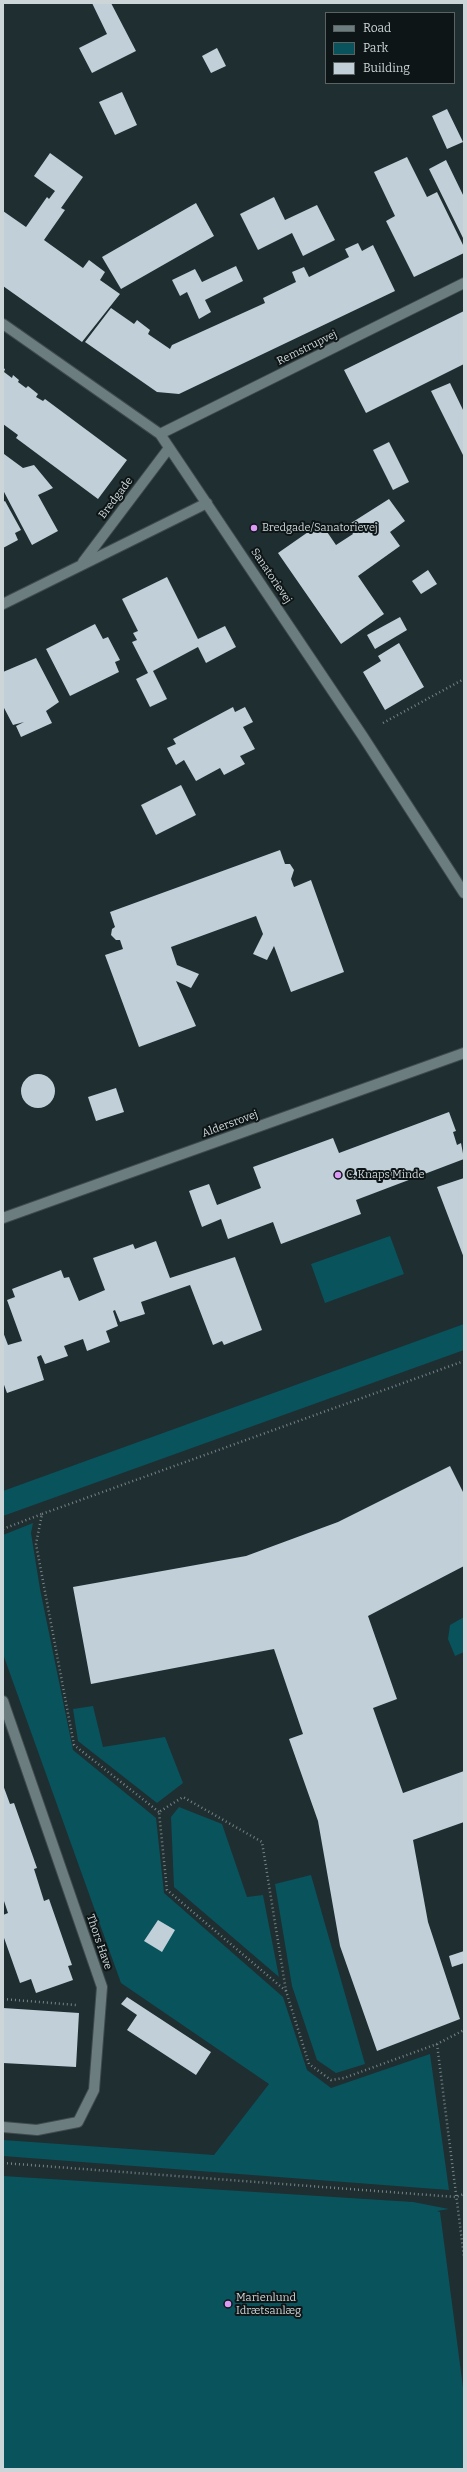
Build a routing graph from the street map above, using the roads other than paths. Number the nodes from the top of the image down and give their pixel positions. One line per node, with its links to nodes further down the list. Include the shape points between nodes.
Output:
1 (464, 283): 3 (street, Remstrupvej)
2 (3, 324): 3 (street, Sanatorievej)
3 (160, 434): 4 (street, Sanatorievej)
4 (169, 448): 5 (street, Sanatorievej); 6 (street, Bredgade)
5 (207, 503): 6 (street, Bredgade); 8 (street, Sanatorievej)
6 (82, 563): 7 (street, Bredgade)
7 (3, 604)
8 (464, 893)
9 (464, 1053): 10 (street, Aldersrovej)
10 (3, 1218)
11 (3, 1701): 12 (street, Thors Have, via 102,1987 94,2090 78,2122 37,2130)
12 (3, 2128)

